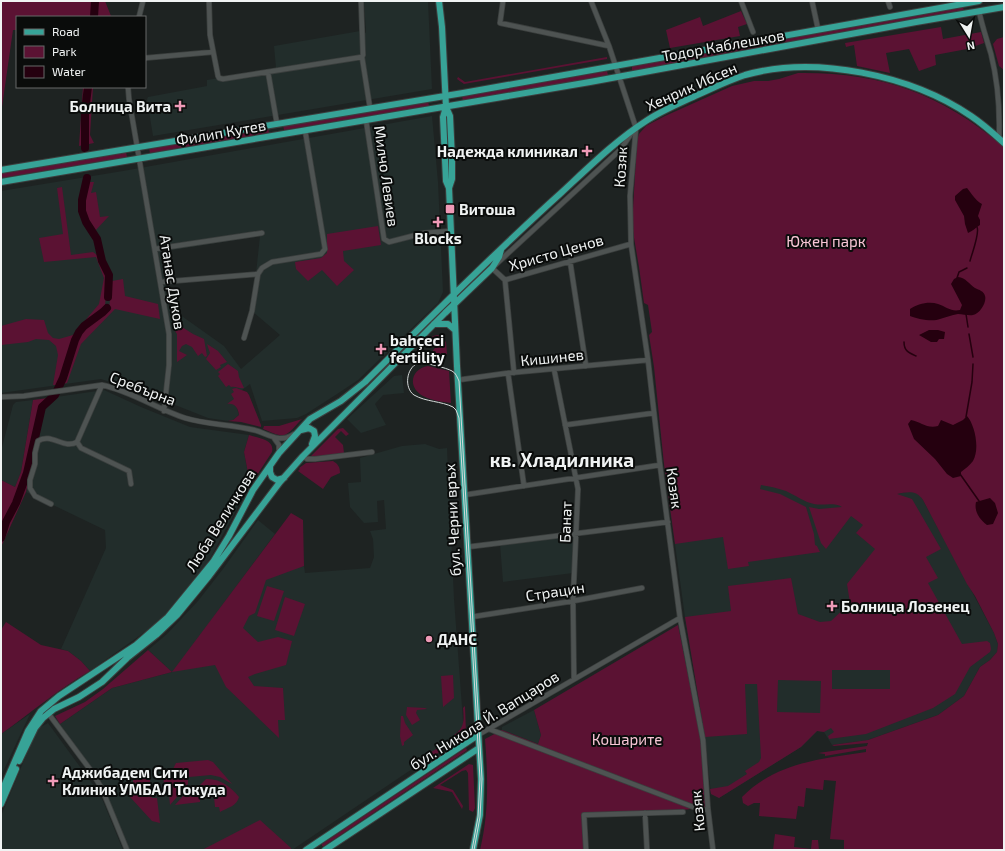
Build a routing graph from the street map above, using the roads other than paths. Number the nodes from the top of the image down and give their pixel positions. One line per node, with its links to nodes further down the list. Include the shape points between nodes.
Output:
1 (143, 1): 14 (street)
2 (208, 1): 18 (street)
3 (361, 1): 19 (street)
4 (439, 1): 25 (main road, бул. Черни връх)
5 (503, 1): 17 (street, via 500,23)
6 (591, 1): 17 (street)
7 (741, 1): 16 (street)
8 (812, 1): 15 (street)
9 (888, 1): 11 (street)
10 (978, 1): 15 (main road, Тодор Каблешков)
11 (890, 7)
12 (1004, 7): 13 (main road, Тодор Каблешков)
13 (979, 12): 23 (main road, Тодор Каблешков); 32 (street, via 997,85 1000,117)
14 (139, 16)
15 (818, 29): 21 (main road, Тодор Каблешков)
16 (753, 32)
17 (609, 46): 21 (street)
18 (213, 52): 20 (street); 22 (street, via 219,78)
19 (362, 57): 22 (street); 27 (street)
20 (146, 58)
21 (615, 66): 23 (street); 25 (main road, Тодор Каблешков)
22 (268, 72): 29 (street)
23 (618, 77): 26 (main road, Тодор Каблешков); 30 (street)
24 (128, 88): 34 (street, Атанас Дуков)
25 (445, 96): 26 (main road, бул. Черни връх); 27 (main road, Филип Кутев)
26 (446, 107): 28 (main road, Филип Кутев); 38 (main road, бул. Черни връх, via 443,124)
27 (370, 108): 29 (main road, Филип Кутев)
28 (366, 120): 31 (main road, Филип Кутев); 38 (street, Милчо Левиев, via 384,239 389,242)
29 (277, 124): 34 (main road, Филип Кутев)
30 (636, 128): 32 (main road, Хенрик Ибсен, via 668,108 745,75 790,68 822,68 864,73 908,85 957,107); 40 (street, Козяк, via 630,196); 42 (main road, Хенрик Ибсен, via 626,134); 44 (street, Хенрик Ибсен, via 621,149)
31 (305, 130): 35 (main road, Филип Кутев); 45 (street, via 325,249 321,254 268,263)
32 (998, 138): 33 (main road, Хенрик Ибсен)
33 (1004, 143)
34 (138, 147): 35 (street, Атанас Дуков); 36 (main road, Филип Кутев)
35 (140, 158): 37 (main road, Филип Кутев); 41 (street, Атанас Дуков)
36 (1, 170)
37 (1, 182)
38 (451, 231): 48 (main road, бул. Черни връх)
39 (262, 233): 41 (street)
40 (631, 244): 43 (street, Христо Ценов); 53 (street, Козяк)
41 (155, 249): 47 (street, Атанас Дуков)
42 (501, 249): 44 (main road, Хенрик Ибсен); 48 (main road, Хенрик Ибсен)
43 (570, 261): 46 (street, Христо Ценов); 54 (street)
44 (492, 268): 46 (street, Христо Ценов); 49 (main road, Хенрик Ибсен)
45 (258, 274): 47 (street); 52 (street, via 252,312)
46 (504, 280): 56 (street)
47 (161, 282): 60 (street, Атанас Дуков, via 170,356)
48 (454, 294): 49 (main road, бул. Черни връх); 63 (main road, via 365,382 341,401 310,419)
49 (454, 304): 50 (main road); 51 (main road, бул. Черни връх)
50 (434, 324): 51 (main road, via 448,324); 66 (main road)
51 (455, 330): 57 (main road, бул. Черни връх)
52 (244, 338)
53 (648, 360): 54 (street, Кишинев); 61 (street, Козяк)
54 (586, 366): 55 (street, Кишинев)
55 (554, 369): 56 (street, Кишинев); 62 (street, Банат)
56 (511, 373): 57 (street, Кишинев); 75 (street)
57 (458, 380): 76 (main road, бул. Черни връх)
58 (102, 385): 59 (street, Сребърна); 60 (street, Сребърна); 65 (street)
59 (1, 397)
60 (164, 411): 64 (street, Сребърна, via 196,422 255,430)
61 (654, 413): 62 (street); 70 (street, Козяк)
62 (565, 425): 73 (street, Банат)
63 (297, 432): 64 (street, via 286,439); 66 (main road, via 307,428 314,431); 68 (main road, Люба Величкова)
64 (274, 438): 68 (street, via 279,445)
65 (77, 442): 74 (street, via 81,448 129,471); 77 (street, via 72,445 64,444 49,438 38,441 30,488 35,496)
66 (310, 447): 69 (main road)
67 (372, 452): 69 (street, via 315,459)
68 (279, 453): 71 (main road, Люба Величкова)
69 (303, 456): 72 (main road, Люба Величкова)
70 (660, 465): 73 (street); 78 (street, Козяк)
71 (270, 467): 72 (main road, via 272,477 277,480); 86 (main road, Люба Величкова, via 253,490 213,562 174,610 136,645)
72 (284, 478): 87 (main road, Люба Величкова, via 177,615)
73 (576, 478): 75 (street); 79 (street, Банат)
74 (131, 484)
75 (524, 486): 76 (street)
76 (464, 495): 80 (main road, бул. Черни връх)
77 (51, 504)
78 (668, 522): 79 (street); 84 (street, Козяк)
79 (576, 532): 80 (street); 82 (street, Банат)
80 (467, 547): 83 (main road, бул. Черни връх)
81 (642, 588): 82 (street, Страцин)
82 (573, 601): 83 (street, Страцин); 85 (street, Банат)
83 (471, 617): 92 (main road, бул. Черни връх)
84 (680, 618): 85 (street, бул. Никола Й. Вапцаров); 96 (street, Козяк, via 703,740)
85 (574, 679): 91 (street, бул. Никола Й. Вапцаров)
86 (82, 680): 87 (main road, via 90,682); 88 (main road, Люба Величкова)
87 (89, 691): 89 (main road, Люба Величкова)
88 (59, 696): 89 (main road, via 59,704); 94 (main road, Люба Величкова, via 41,711 32,723)
89 (64, 704): 90 (main road, Люба Величкова)
90 (48, 713): 95 (main road, via 35,728); 100 (street, via 102,789)
91 (489, 729): 92 (street, бул. Никола Й. Вапцаров); 96 (street, via 701,810)
92 (478, 735): 93 (main road, бул. Черни връх); 99 (main road, бул. Никола Й. Вапцаров)
93 (479, 748): 102 (main road, бул. Никола Й. Вапцаров); 103 (main road, бул. Черни връх, via 481,802)
94 (1, 793)
95 (1, 804)
96 (708, 809): 106 (street, Козяк)
97 (683, 812): 98 (street)
98 (645, 813): 104 (street, via 584,815); 105 (street)
99 (314, 848): 101 (main road, бул. Никола Й. Вапцаров)
100 (127, 850)
101 (306, 850)
102 (325, 850)
103 (473, 850)
104 (586, 850)
105 (647, 850)
106 (713, 850)

